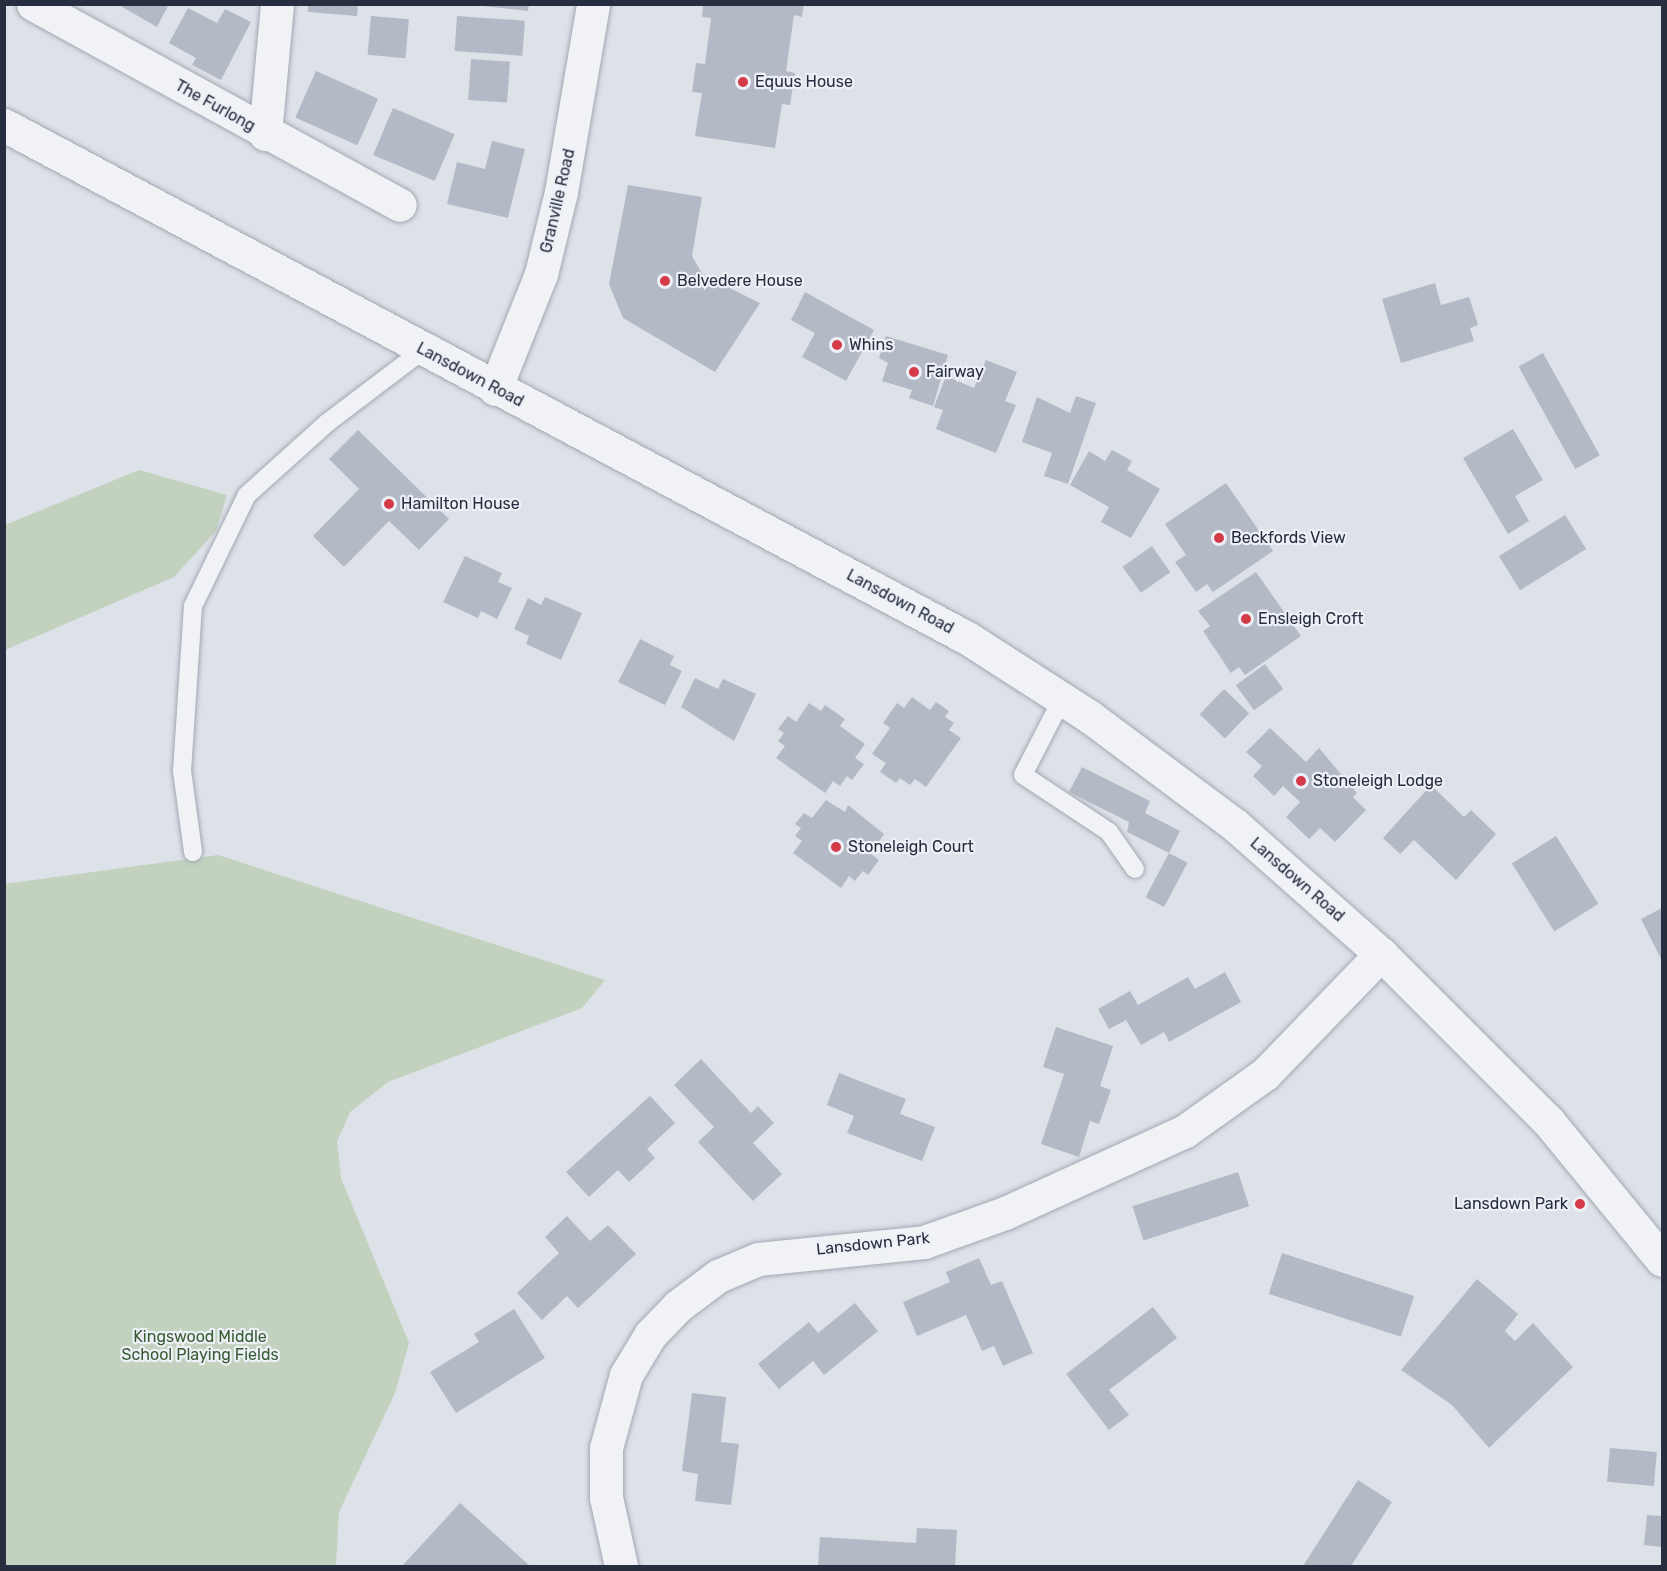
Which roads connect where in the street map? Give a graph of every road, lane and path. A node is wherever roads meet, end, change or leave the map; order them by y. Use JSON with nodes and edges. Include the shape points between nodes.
{"nodes":[{"id":1,"x":33,"y":4,"type":"edge"},
{"id":2,"x":277,"y":4,"type":"edge"},
{"id":3,"x":593,"y":4,"type":"edge"},
{"id":4,"x":4,"y":125,"type":"edge"},
{"id":5,"x":265,"y":134,"type":"junction"},
{"id":6,"x":399,"y":205,"type":"dead end"},
{"id":7,"x":423,"y":350,"type":"junction"},
{"id":8,"x":495,"y":389,"type":"junction"},
{"id":9,"x":1062,"y":699,"type":"junction"},
{"id":10,"x":193,"y":852,"type":"dead end"},
{"id":11,"x":1135,"y":869,"type":"dead end"},
{"id":12,"x":1381,"y":954,"type":"junction"},
{"id":13,"x":1662,"y":1260,"type":"edge"},
{"id":14,"x":621,"y":1566,"type":"edge"}],
"edges":[{"from":1,"to":5,"type":"street","name":"The Furlong"},
{"from":2,"to":5,"type":"street"},
{"from":3,"to":8,"type":"street","name":"Granville Road","via":[[551,233],[523,322]]},
{"from":4,"to":7,"type":"street","name":"Lansdown Road"},
{"from":5,"to":6,"type":"street","name":"The Furlong"},
{"from":7,"to":8,"type":"street","name":"Lansdown Road"},
{"from":7,"to":10,"type":"lane","via":[[327,423],[248,495],[193,606],[182,771]]},
{"from":8,"to":9,"type":"street","name":"Lansdown Road","via":[[969,639]]},
{"from":9,"to":11,"type":"lane","via":[[1023,776],[1109,832]]},
{"from":9,"to":12,"type":"street","name":"Lansdown Road","via":[[1234,825]]},
{"from":12,"to":13,"type":"street","name":"Lansdown Road","via":[[1549,1122]]},
{"from":12,"to":14,"type":"street","name":"Lansdown Park","via":[[1265,1074],[1185,1131],[1005,1213],[924,1242],[758,1259],[718,1276],[678,1306],[650,1335],[626,1375],[606,1448],[606,1497]]}]}
